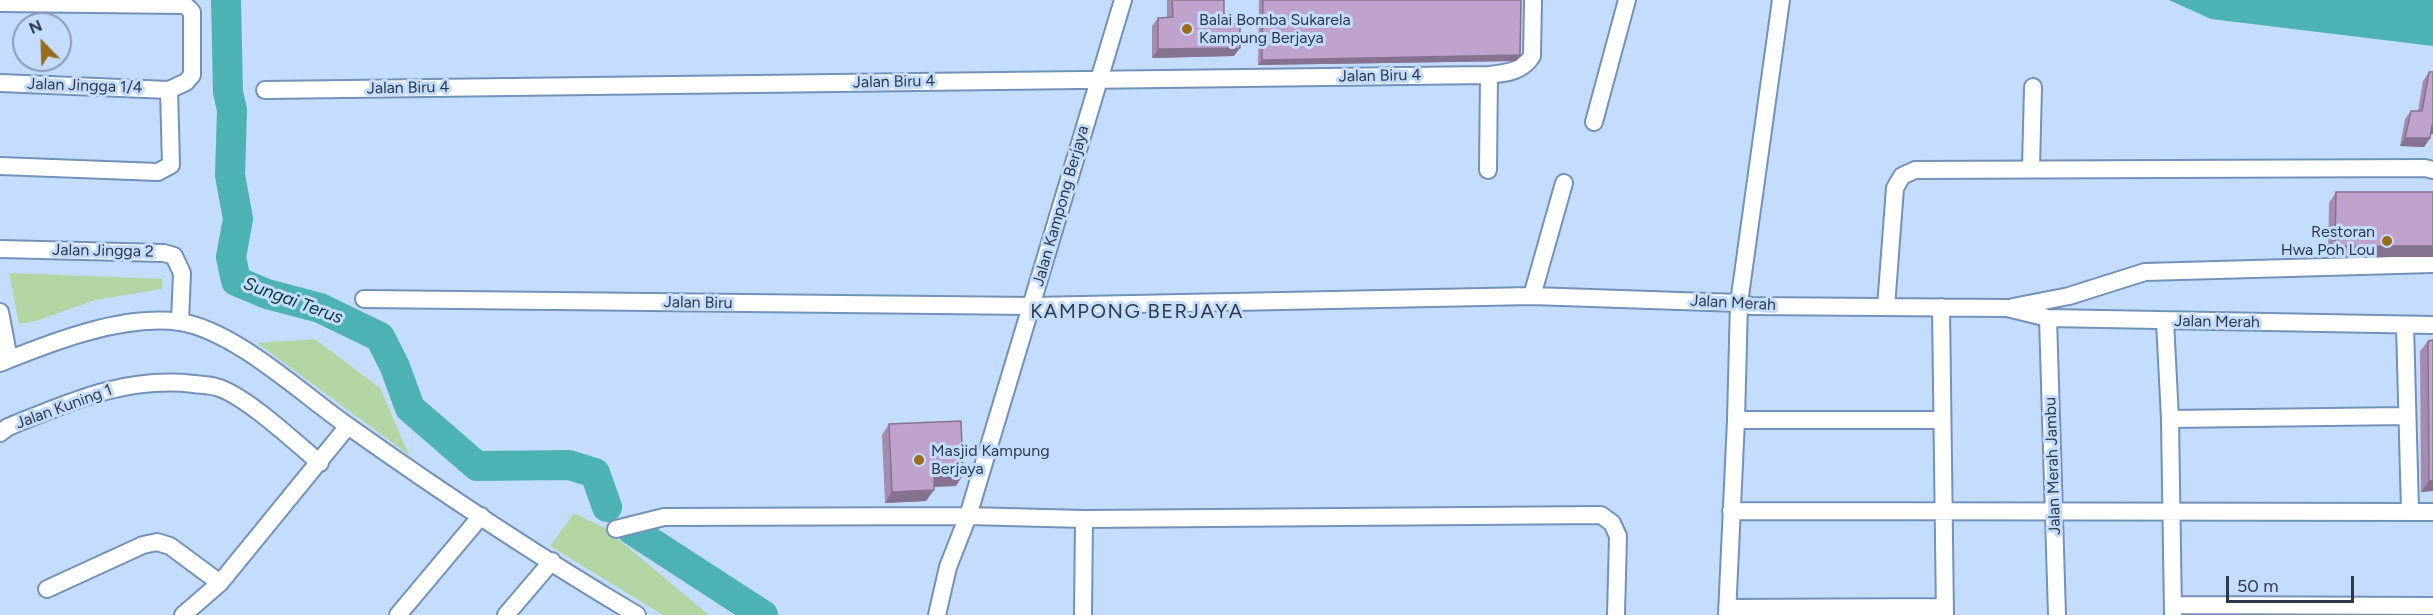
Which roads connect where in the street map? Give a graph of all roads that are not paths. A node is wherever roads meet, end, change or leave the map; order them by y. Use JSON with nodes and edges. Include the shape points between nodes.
{"nodes":[{"id":1,"x":1124,"y":0,"type":"edge"},
{"id":2,"x":1533,"y":0,"type":"edge"},
{"id":3,"x":1627,"y":0,"type":"edge"},
{"id":4,"x":1781,"y":0,"type":"edge"},
{"id":5,"x":0,"y":3,"type":"edge"},
{"id":6,"x":1489,"y":75,"type":"junction"},
{"id":7,"x":1098,"y":79,"type":"junction"},
{"id":8,"x":0,"y":83,"type":"edge"},
{"id":9,"x":2033,"y":87,"type":"dead end"},
{"id":10,"x":170,"y":90,"type":"junction"},
{"id":11,"x":265,"y":90,"type":"dead end"},
{"id":12,"x":1594,"y":122,"type":"dead end"},
{"id":13,"x":0,"y":166,"type":"edge"},
{"id":14,"x":2031,"y":168,"type":"junction"},
{"id":15,"x":1488,"y":170,"type":"dead end"},
{"id":16,"x":2433,"y":170,"type":"edge"},
{"id":17,"x":1564,"y":183,"type":"dead end"},
{"id":18,"x":0,"y":249,"type":"edge"},
{"id":19,"x":2433,"y":264,"type":"edge"},
{"id":20,"x":1532,"y":296,"type":"junction"},
{"id":21,"x":364,"y":300,"type":"dead end"},
{"id":22,"x":1739,"y":303,"type":"junction"},
{"id":23,"x":1032,"y":306,"type":"junction"},
{"id":24,"x":1886,"y":307,"type":"junction"},
{"id":25,"x":1941,"y":307,"type":"junction"},
{"id":26,"x":2007,"y":308,"type":"junction"},
{"id":27,"x":0,"y":312,"type":"edge"},
{"id":28,"x":2048,"y":318,"type":"junction"},
{"id":29,"x":2165,"y":321,"type":"junction"},
{"id":30,"x":180,"y":322,"type":"junction"},
{"id":31,"x":2405,"y":325,"type":"junction"},
{"id":32,"x":2433,"y":326,"type":"edge"},
{"id":33,"x":5,"y":361,"type":"edge"},
{"id":34,"x":2406,"y":416,"type":"junction"},
{"id":35,"x":2170,"y":419,"type":"junction"},
{"id":36,"x":1736,"y":420,"type":"junction"},
{"id":37,"x":1942,"y":420,"type":"junction"},
{"id":38,"x":348,"y":426,"type":"junction"},
{"id":39,"x":0,"y":433,"type":"edge"},
{"id":40,"x":320,"y":462,"type":"junction"},
{"id":41,"x":1731,"y":511,"type":"junction"},
{"id":42,"x":2172,"y":511,"type":"junction"},
{"id":43,"x":2410,"y":511,"type":"junction"},
{"id":44,"x":1942,"y":512,"type":"junction"},
{"id":45,"x":2055,"y":512,"type":"junction"},
{"id":46,"x":2433,"y":512,"type":"edge"},
{"id":47,"x":481,"y":516,"type":"junction"},
{"id":48,"x":968,"y":516,"type":"junction"},
{"id":49,"x":1084,"y":519,"type":"junction"},
{"id":50,"x":616,"y":529,"type":"dead end"},
{"id":51,"x":552,"y":561,"type":"junction"},
{"id":52,"x":220,"y":583,"type":"junction"},
{"id":53,"x":47,"y":589,"type":"dead end"},
{"id":54,"x":2433,"y":606,"type":"edge"},
{"id":55,"x":610,"y":608,"type":"edge"},
{"id":56,"x":2173,"y":610,"type":"edge"},
{"id":57,"x":1727,"y":611,"type":"edge"},
{"id":58,"x":1945,"y":611,"type":"edge"},
{"id":59,"x":183,"y":615,"type":"edge"},
{"id":60,"x":398,"y":615,"type":"edge"},
{"id":61,"x":506,"y":615,"type":"edge"},
{"id":62,"x":637,"y":615,"type":"edge"},
{"id":63,"x":938,"y":615,"type":"edge"},
{"id":64,"x":1083,"y":615,"type":"edge"},
{"id":65,"x":1616,"y":615,"type":"edge"},
{"id":66,"x":2058,"y":615,"type":"edge"}],
"edges":[{"from":1,"to":7,"type":"street","name":"Jalan Kampong Berjaya"},
{"from":2,"to":6,"type":"street","name":"Jalan Biru 4","via":[[1532,56],[1522,67]]},
{"from":3,"to":12,"type":"street"},
{"from":4,"to":22,"type":"street"},
{"from":5,"to":10,"type":"street","via":[[185,5],[192,12],[192,75]]},
{"from":6,"to":7,"type":"street","name":"Jalan Biru 4"},
{"from":6,"to":15,"type":"street"},
{"from":7,"to":11,"type":"street","name":"Jalan Biru 4"},
{"from":7,"to":23,"type":"street","name":"Jalan Kampong Berjaya"},
{"from":8,"to":10,"type":"street","name":"Jalan Jingga 1/4"},
{"from":9,"to":14,"type":"street"},
{"from":10,"to":13,"type":"street","via":[[171,165],[166,170]]},
{"from":14,"to":16,"type":"street"},
{"from":14,"to":24,"type":"street","via":[[1915,170],[1902,176],[1895,188]]},
{"from":17,"to":20,"type":"street"},
{"from":18,"to":30,"type":"street","name":"Jalan Jingga 2","via":[[174,256],[182,273]]},
{"from":19,"to":26,"type":"street","via":[[2145,272],[2069,296]]},
{"from":20,"to":22,"type":"street","name":"Jalan Merah"},
{"from":20,"to":23,"type":"street","name":"Jalan Merah"},
{"from":21,"to":23,"type":"street","name":"Jalan Biru"},
{"from":22,"to":24,"type":"street","name":"Jalan Merah"},
{"from":22,"to":36,"type":"street"},
{"from":23,"to":48,"type":"street","name":"Jalan Kampong Berjaya"},
{"from":24,"to":25,"type":"street","name":"Jalan Merah"},
{"from":25,"to":26,"type":"street","name":"Jalan Merah"},
{"from":25,"to":37,"type":"street"},
{"from":26,"to":28,"type":"street","name":"Jalan Merah"},
{"from":27,"to":33,"type":"street"},
{"from":28,"to":29,"type":"street","name":"Jalan Merah"},
{"from":28,"to":45,"type":"street","name":"Jalan Merah Jambu"},
{"from":29,"to":31,"type":"street","name":"Jalan Merah"},
{"from":29,"to":35,"type":"street"},
{"from":30,"to":33,"type":"street","via":[[146,320],[99,329]]},
{"from":30,"to":38,"type":"street","via":[[214,331]]},
{"from":31,"to":32,"type":"street","name":"Jalan Merah"},
{"from":31,"to":34,"type":"street"},
{"from":34,"to":35,"type":"street"},
{"from":34,"to":43,"type":"street"},
{"from":35,"to":42,"type":"street"},
{"from":36,"to":37,"type":"street"},
{"from":36,"to":41,"type":"street"},
{"from":37,"to":44,"type":"street"},
{"from":38,"to":40,"type":"street"},
{"from":38,"to":47,"type":"street"},
{"from":39,"to":40,"type":"street","name":"Jalan Kuning 1","via":[[70,402],[127,385],[176,382],[218,387],[251,406]]},
{"from":40,"to":52,"type":"street"},
{"from":41,"to":44,"type":"street"},
{"from":41,"to":57,"type":"street"},
{"from":42,"to":43,"type":"street"},
{"from":42,"to":45,"type":"street"},
{"from":42,"to":56,"type":"street"},
{"from":43,"to":46,"type":"street"},
{"from":44,"to":45,"type":"street"},
{"from":44,"to":58,"type":"street"},
{"from":45,"to":66,"type":"street","name":"Jalan Merah Jambu"},
{"from":47,"to":51,"type":"street"},
{"from":47,"to":60,"type":"street"},
{"from":48,"to":49,"type":"street"},
{"from":48,"to":50,"type":"street","via":[[664,517]]},
{"from":48,"to":63,"type":"street","name":"Jalan Kampong Berjaya","via":[[948,567]]},
{"from":49,"to":64,"type":"street"},
{"from":49,"to":65,"type":"street","via":[[1601,515],[1612,523],[1618,536]]},
{"from":51,"to":55,"type":"street"},
{"from":51,"to":61,"type":"street"},
{"from":52,"to":53,"type":"street","via":[[171,546],[157,542]]},
{"from":52,"to":59,"type":"street"},
{"from":54,"to":56,"type":"street"},
{"from":55,"to":62,"type":"street"},
{"from":57,"to":58,"type":"street"}]}
